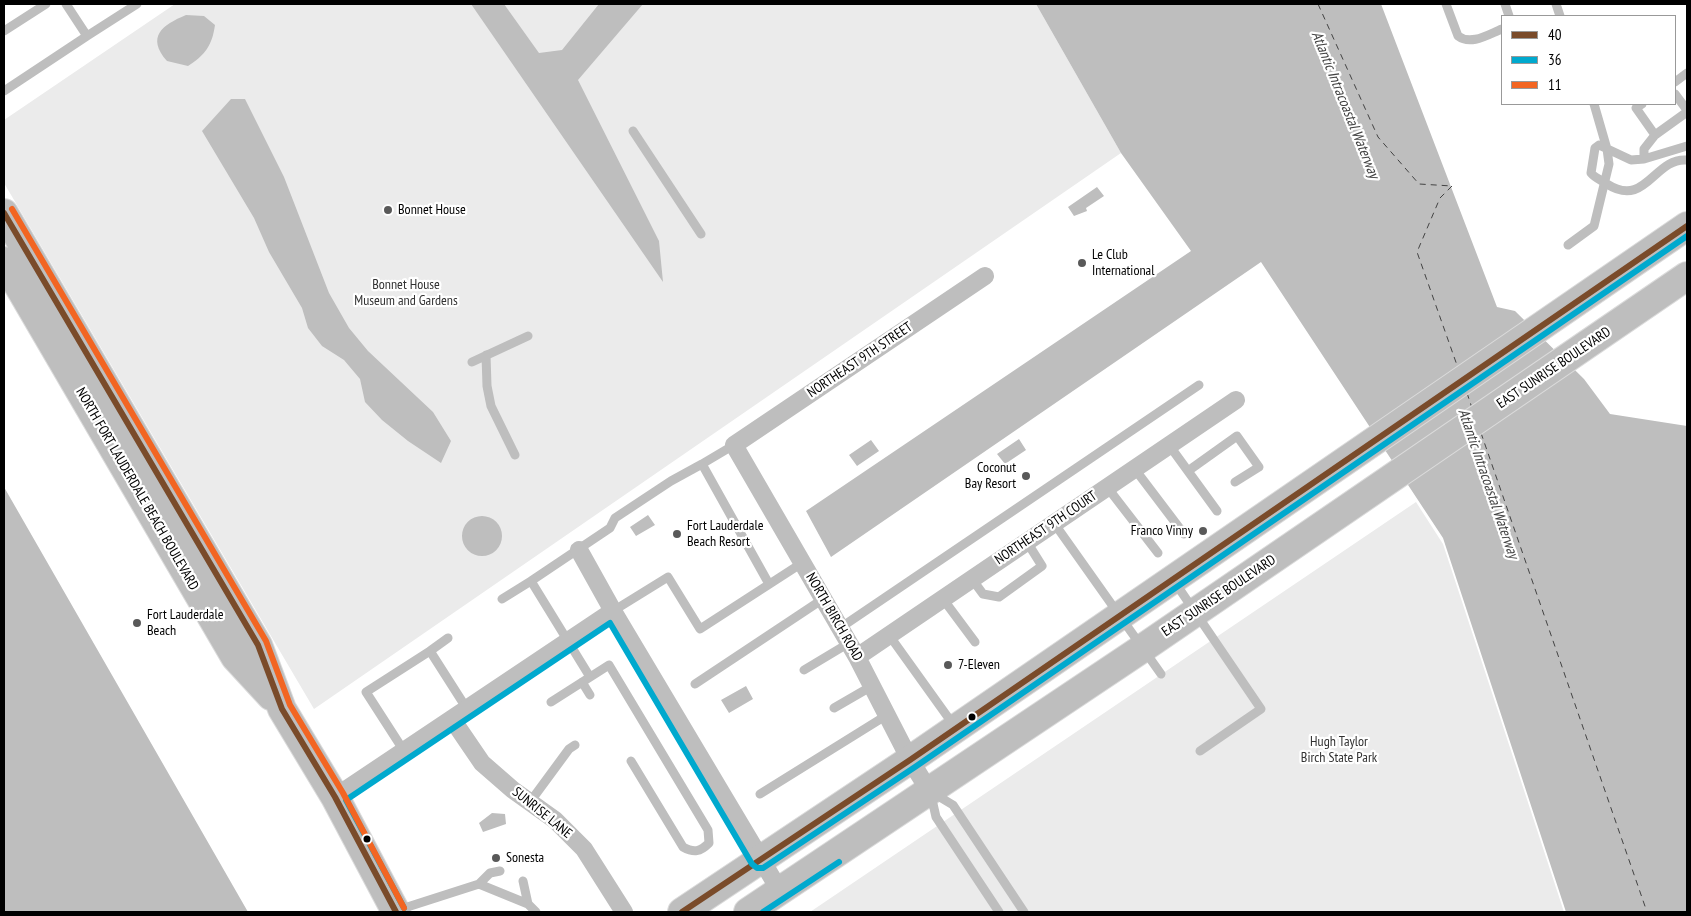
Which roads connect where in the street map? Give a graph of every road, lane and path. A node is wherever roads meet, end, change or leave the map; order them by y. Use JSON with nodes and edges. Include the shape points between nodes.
{"nodes":[{"id":1,"x":46,"y":4,"type":"edge"},
{"id":2,"x":66,"y":4,"type":"edge"},
{"id":3,"x":137,"y":4,"type":"edge"},
{"id":4,"x":1446,"y":4,"type":"edge"},
{"id":5,"x":1501,"y":29,"type":"edge"},
{"id":6,"x":4,"y":31,"type":"edge"},
{"id":7,"x":87,"y":36,"type":"junction"},
{"id":8,"x":1687,"y":73,"type":"edge"},
{"id":9,"x":1676,"y":81,"type":"edge"},
{"id":10,"x":4,"y":91,"type":"edge"},
{"id":11,"x":1676,"y":95,"type":"edge"},
{"id":12,"x":1594,"y":105,"type":"edge"},
{"id":13,"x":1637,"y":105,"type":"edge"},
{"id":14,"x":1687,"y":111,"type":"edge"},
{"id":15,"x":633,"y":131,"type":"dead end"},
{"id":16,"x":1655,"y":135,"type":"junction"},
{"id":17,"x":1687,"y":146,"type":"edge"},
{"id":18,"x":1607,"y":149,"type":"junction"},
{"id":19,"x":1644,"y":159,"type":"junction"},
{"id":20,"x":1687,"y":160,"type":"edge"},
{"id":21,"x":1605,"y":183,"type":"junction"},
{"id":22,"x":4,"y":212,"type":"edge"},
{"id":23,"x":1687,"y":226,"type":"edge"},
{"id":24,"x":701,"y":234,"type":"dead end"},
{"id":25,"x":1568,"y":245,"type":"dead end"},
{"id":26,"x":4,"y":261,"type":"edge"},
{"id":27,"x":985,"y":276,"type":"dead end"},
{"id":28,"x":1687,"y":276,"type":"edge"},
{"id":29,"x":528,"y":336,"type":"dead end"},
{"id":30,"x":486,"y":356,"type":"junction"},
{"id":31,"x":472,"y":362,"type":"dead end"},
{"id":32,"x":1199,"y":385,"type":"dead end"},
{"id":33,"x":1236,"y":400,"type":"dead end"},
{"id":34,"x":734,"y":445,"type":"junction"},
{"id":35,"x":1169,"y":445,"type":"junction"},
{"id":36,"x":515,"y":455,"type":"dead end"},
{"id":37,"x":702,"y":464,"type":"junction"},
{"id":38,"x":1134,"y":468,"type":"junction"},
{"id":39,"x":1188,"y":472,"type":"junction"},
{"id":40,"x":1235,"y":482,"type":"dead end"},
{"id":41,"x":1107,"y":487,"type":"junction"},
{"id":42,"x":1217,"y":511,"type":"dead end"},
{"id":43,"x":1054,"y":523,"type":"junction"},
{"id":44,"x":1184,"y":534,"type":"dead end"},
{"id":45,"x":1027,"y":542,"type":"junction"},
{"id":46,"x":579,"y":550,"type":"junction"},
{"id":47,"x":1158,"y":553,"type":"dead end"},
{"id":48,"x":802,"y":563,"type":"junction"},
{"id":49,"x":1172,"y":578,"type":"junction"},
{"id":50,"x":972,"y":579,"type":"junction"},
{"id":51,"x":530,"y":581,"type":"junction"},
{"id":52,"x":770,"y":584,"type":"junction"},
{"id":53,"x":502,"y":599,"type":"dead end"},
{"id":54,"x":823,"y":599,"type":"junction"},
{"id":55,"x":943,"y":599,"type":"junction"},
{"id":56,"x":613,"y":611,"type":"junction"},
{"id":57,"x":1196,"y":612,"type":"junction"},
{"id":58,"x":1120,"y":614,"type":"junction"},
{"id":59,"x":889,"y":635,"type":"junction"},
{"id":60,"x":448,"y":638,"type":"dead end"},
{"id":61,"x":567,"y":642,"type":"junction"},
{"id":62,"x":975,"y":642,"type":"dead end"},
{"id":63,"x":849,"y":643,"type":"junction"},
{"id":64,"x":1143,"y":648,"type":"junction"},
{"id":65,"x":430,"y":651,"type":"junction"},
{"id":66,"x":804,"y":670,"type":"dead end"},
{"id":67,"x":1161,"y":674,"type":"dead end"},
{"id":68,"x":586,"y":680,"type":"junction"},
{"id":69,"x":695,"y":684,"type":"dead end"},
{"id":70,"x":872,"y":686,"type":"junction"},
{"id":71,"x":590,"y":695,"type":"dead end"},
{"id":72,"x":551,"y":702,"type":"dead end"},
{"id":73,"x":282,"y":708,"type":"junction"},
{"id":74,"x":834,"y":708,"type":"dead end"},
{"id":75,"x":467,"y":709,"type":"junction"},
{"id":76,"x":887,"y":715,"type":"junction"},
{"id":77,"x":452,"y":720,"type":"junction"},
{"id":78,"x":956,"y":728,"type":"junction"},
{"id":79,"x":575,"y":745,"type":"dead end"},
{"id":80,"x":404,"y":751,"type":"junction"},
{"id":81,"x":1200,"y":752,"type":"dead end"},
{"id":82,"x":910,"y":760,"type":"junction"},
{"id":83,"x":631,"y":761,"type":"dead end"},
{"id":84,"x":930,"y":792,"type":"junction"},
{"id":85,"x":760,"y":794,"type":"dead end"},
{"id":86,"x":334,"y":798,"type":"junction"},
{"id":87,"x":530,"y":802,"type":"junction"},
{"id":88,"x":760,"y":860,"type":"junction"},
{"id":89,"x":500,"y":871,"type":"dead end"},
{"id":90,"x":523,"y":882,"type":"dead end"},
{"id":91,"x":479,"y":884,"type":"junction"},
{"id":92,"x":780,"y":891,"type":"junction"},
{"id":93,"x":528,"y":904,"type":"junction"},
{"id":94,"x":396,"y":912,"type":"edge"},
{"id":95,"x":536,"y":912,"type":"edge"},
{"id":96,"x":624,"y":912,"type":"edge"},
{"id":97,"x":682,"y":912,"type":"edge"},
{"id":98,"x":748,"y":912,"type":"edge"},
{"id":99,"x":999,"y":912,"type":"edge"},
{"id":100,"x":1024,"y":912,"type":"edge"}],
"edges":[{"from":1,"to":6,"type":"lane"},
{"from":2,"to":7,"type":"lane"},
{"from":3,"to":7,"type":"lane"},
{"from":4,"to":5,"type":"lane","via":[[1458,36],[1463,40],[1469,41]]},
{"from":7,"to":10,"type":"lane"},
{"from":8,"to":9,"type":"lane"},
{"from":11,"to":14,"type":"lane"},
{"from":12,"to":18,"type":"lane"},
{"from":13,"to":16,"type":"lane"},
{"from":14,"to":16,"type":"lane"},
{"from":15,"to":24,"type":"lane"},
{"from":16,"to":19,"type":"lane","via":[[1644,149]]},
{"from":17,"to":19,"type":"lane"},
{"from":18,"to":19,"type":"lane","via":[[1631,160]]},
{"from":18,"to":21,"type":"lane","via":[[1609,164]]},
{"from":18,"to":21,"type":"lane","via":[[1599,145],[1596,148],[1591,173]]},
{"from":20,"to":21,"type":"lane","via":[[1681,159],[1667,166],[1630,192]]},
{"from":21,"to":25,"type":"lane","via":[[1594,226]]},
{"from":22,"to":73,"type":"main road","name":"NORTH FORT LAUDERDALE BEACH BOULEVARD","via":[[258,645]]},
{"from":23,"to":49,"type":"main road"},
{"from":26,"to":73,"type":"main road","name":"NORTH FORT LAUDERDALE BEACH BOULEVARD","via":[[235,657]]},
{"from":27,"to":34,"type":"street","name":"NORTHEAST 9TH STREET"},
{"from":28,"to":57,"type":"main road","name":"EAST SUNRISE BOULEVARD"},
{"from":29,"to":30,"type":"lane"},
{"from":30,"to":31,"type":"lane"},
{"from":30,"to":36,"type":"lane","via":[[491,406]]},
{"from":32,"to":63,"type":"lane"},
{"from":33,"to":35,"type":"street","name":"NORTHEAST 9TH COURT"},
{"from":34,"to":37,"type":"lane"},
{"from":34,"to":48,"type":"street","name":"NORTH BIRCH ROAD"},
{"from":35,"to":38,"type":"street","name":"NORTHEAST 9TH COURT"},
{"from":35,"to":39,"type":"lane"},
{"from":37,"to":46,"type":"lane","via":[[616,518],[610,528]]},
{"from":37,"to":52,"type":"lane"},
{"from":38,"to":41,"type":"street","name":"NORTHEAST 9TH COURT"},
{"from":38,"to":44,"type":"lane"},
{"from":39,"to":40,"type":"lane","via":[[1237,436],[1259,467]]},
{"from":39,"to":42,"type":"lane"},
{"from":41,"to":43,"type":"street","name":"NORTHEAST 9TH COURT"},
{"from":41,"to":47,"type":"lane"},
{"from":43,"to":45,"type":"street","name":"NORTHEAST 9TH COURT"},
{"from":43,"to":58,"type":"lane"},
{"from":45,"to":50,"type":"street","name":"NORTHEAST 9TH COURT"},
{"from":45,"to":50,"type":"lane","via":[[1042,566],[1000,597],[983,594]]},
{"from":46,"to":51,"type":"lane"},
{"from":46,"to":56,"type":"street"},
{"from":48,"to":52,"type":"lane"},
{"from":48,"to":54,"type":"street","name":"NORTH BIRCH ROAD"},
{"from":49,"to":57,"type":"lane"},
{"from":49,"to":58,"type":"main road"},
{"from":50,"to":55,"type":"street","name":"NORTHEAST 9TH COURT"},
{"from":51,"to":53,"type":"lane"},
{"from":51,"to":61,"type":"lane"},
{"from":52,"to":56,"type":"lane","via":[[700,629],[668,577]]},
{"from":54,"to":63,"type":"street","name":"NORTH BIRCH ROAD"},
{"from":54,"to":69,"type":"lane"},
{"from":55,"to":59,"type":"street","name":"NORTHEAST 9TH COURT"},
{"from":55,"to":62,"type":"lane"},
{"from":56,"to":61,"type":"street"},
{"from":56,"to":88,"type":"street"},
{"from":57,"to":64,"type":"main road","name":"EAST SUNRISE BOULEVARD"},
{"from":57,"to":81,"type":"lane","via":[[1262,709]]},
{"from":58,"to":64,"type":"lane"},
{"from":58,"to":78,"type":"main road"},
{"from":59,"to":63,"type":"street","name":"NORTHEAST 9TH COURT"},
{"from":59,"to":78,"type":"lane"},
{"from":60,"to":65,"type":"lane"},
{"from":61,"to":68,"type":"lane"},
{"from":61,"to":75,"type":"street"},
{"from":63,"to":66,"type":"lane"},
{"from":63,"to":70,"type":"street","name":"NORTH BIRCH ROAD"},
{"from":64,"to":67,"type":"lane"},
{"from":64,"to":84,"type":"main road","name":"EAST SUNRISE BOULEVARD"},
{"from":65,"to":75,"type":"lane"},
{"from":65,"to":80,"type":"lane","via":[[366,692]]},
{"from":68,"to":71,"type":"lane"},
{"from":68,"to":72,"type":"lane"},
{"from":68,"to":83,"type":"lane","via":[[609,665],[708,830],[709,842],[702,850],[692,852],[683,847]]},
{"from":70,"to":74,"type":"lane"},
{"from":70,"to":76,"type":"street","name":"NORTH BIRCH ROAD"},
{"from":73,"to":86,"type":"main road","name":"NORTH FORT LAUDERDALE BEACH BOULEVARD"},
{"from":75,"to":77,"type":"street"},
{"from":76,"to":82,"type":"street","name":"NORTH BIRCH ROAD"},
{"from":76,"to":85,"type":"lane"},
{"from":77,"to":80,"type":"street"},
{"from":77,"to":87,"type":"street","name":"SUNRISE LANE","via":[[482,763]]},
{"from":78,"to":82,"type":"main road"},
{"from":79,"to":87,"type":"lane"},
{"from":80,"to":86,"type":"street"},
{"from":82,"to":84,"type":"street","name":"NORTH BIRCH ROAD"},
{"from":82,"to":88,"type":"main road"},
{"from":84,"to":92,"type":"main road","name":"EAST SUNRISE BOULEVARD"},
{"from":84,"to":99,"type":"lane","via":[[936,817]]},
{"from":84,"to":100,"type":"lane","via":[[952,805]]},
{"from":86,"to":94,"type":"main road","name":"NORTH FORT LAUDERDALE BEACH BOULEVARD"},
{"from":87,"to":96,"type":"street","name":"SUNRISE LANE","via":[[555,820],[584,848]]},
{"from":88,"to":92,"type":"street"},
{"from":88,"to":97,"type":"main road"},
{"from":89,"to":91,"type":"lane","via":[[490,873]]},
{"from":90,"to":93,"type":"lane"},
{"from":91,"to":93,"type":"lane"},
{"from":91,"to":94,"type":"lane"},
{"from":92,"to":98,"type":"main road","name":"EAST SUNRISE BOULEVARD"},
{"from":93,"to":95,"type":"lane"}]}
